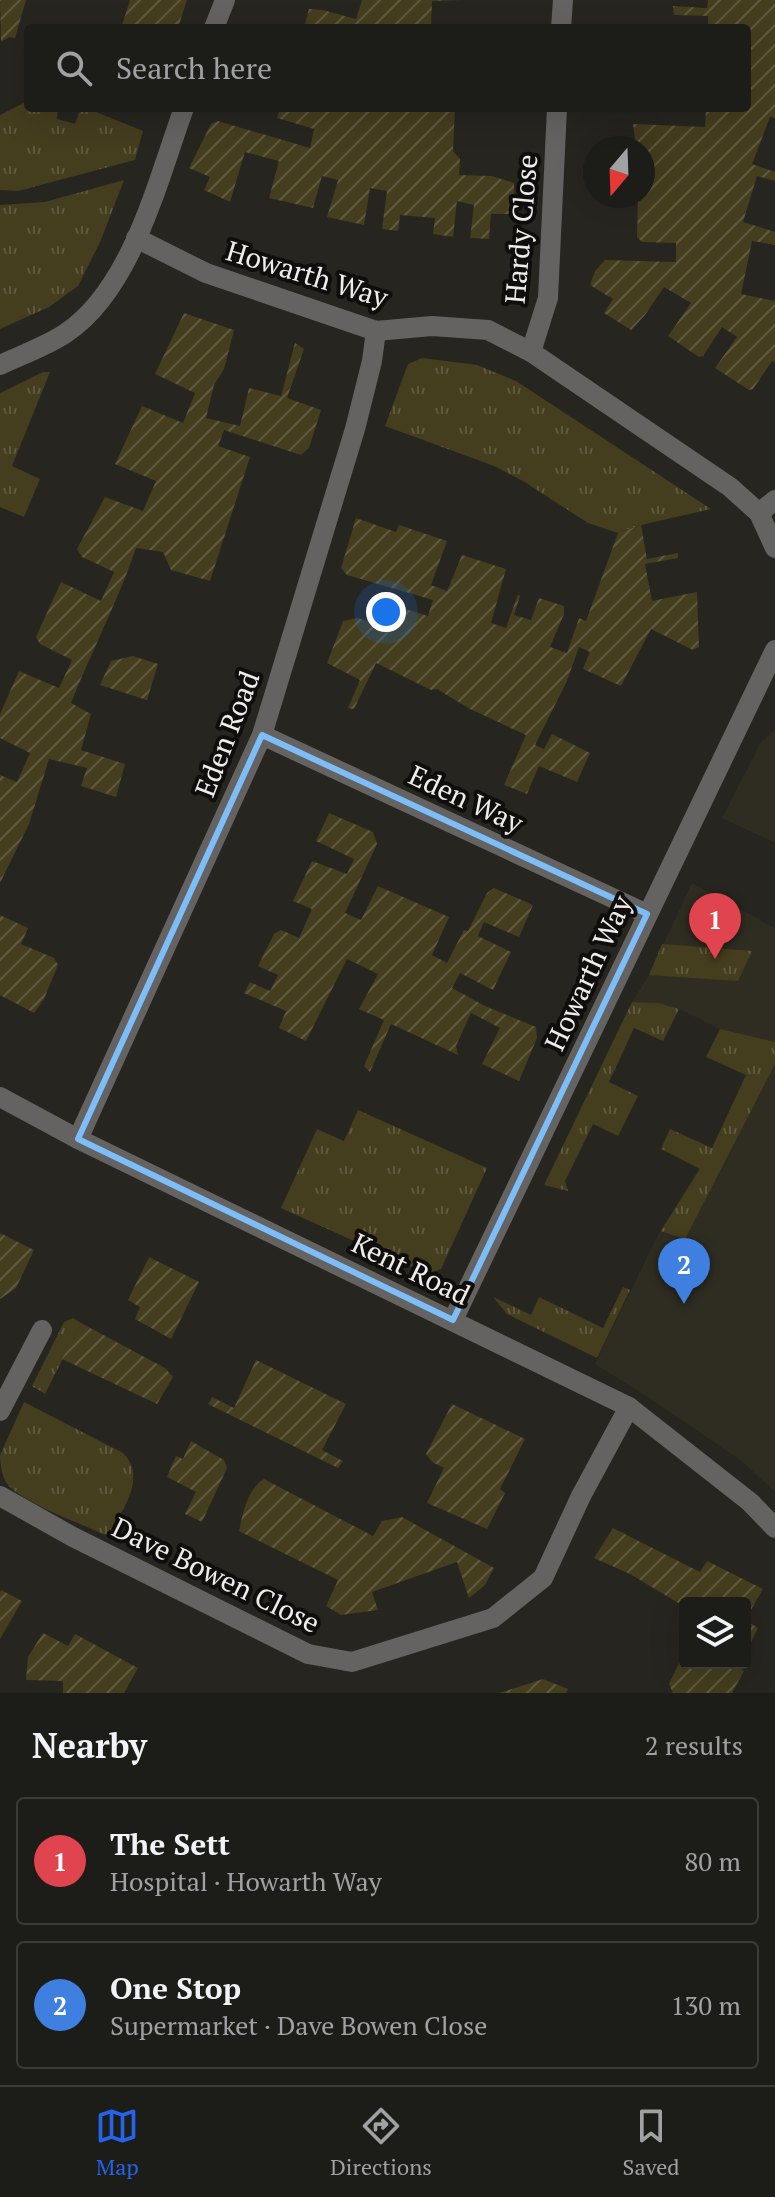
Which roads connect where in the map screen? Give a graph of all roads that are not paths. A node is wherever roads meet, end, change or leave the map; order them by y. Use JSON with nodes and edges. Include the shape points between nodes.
{"nodes":[{"id":1,"x":225,"y":0,"type":"edge"},
{"id":2,"x":563,"y":0,"type":"edge"},
{"id":3,"x":216,"y":24,"type":"edge"},
{"id":4,"x":561,"y":24,"type":"edge"},
{"id":5,"x":183,"y":112,"type":"edge"},
{"id":6,"x":557,"y":112,"type":"edge"},
{"id":7,"x":136,"y":238,"type":"junction"},
{"id":8,"x":376,"y":331,"type":"junction"},
{"id":9,"x":531,"y":352,"type":"junction"},
{"id":10,"x":0,"y":365,"type":"edge"},
{"id":11,"x":767,"y":507,"type":"edge"},
{"id":12,"x":775,"y":548,"type":"edge"},
{"id":13,"x":775,"y":650,"type":"edge"},
{"id":14,"x":262,"y":735,"type":"junction"},
{"id":15,"x":647,"y":914,"type":"junction"},
{"id":16,"x":0,"y":1097,"type":"edge"},
{"id":17,"x":78,"y":1139,"type":"junction"},
{"id":18,"x":453,"y":1320,"type":"junction"},
{"id":19,"x":42,"y":1330,"type":"dead end"},
{"id":20,"x":629,"y":1407,"type":"junction"},
{"id":21,"x":0,"y":1411,"type":"edge"},
{"id":22,"x":0,"y":1496,"type":"edge"},
{"id":23,"x":775,"y":1528,"type":"edge"}],
"edges":[{"from":1,"to":3,"type":"street"},
{"from":2,"to":4,"type":"street"},
{"from":5,"to":7,"type":"street"},
{"from":6,"to":9,"type":"street","name":"Hardy Close","via":[[548,298]]},
{"from":7,"to":8,"type":"street","name":"Howarth Way","via":[[206,273]]},
{"from":7,"to":10,"type":"street","via":[[97,307],[66,333]]},
{"from":8,"to":9,"type":"street","name":"Howarth Way","via":[[432,326],[488,330]]},
{"from":8,"to":14,"type":"street","name":"Eden Road","via":[[355,429]]},
{"from":9,"to":11,"type":"street","name":"Howarth Way"},
{"from":11,"to":12,"type":"street","name":"Howarth Way"},
{"from":13,"to":15,"type":"street","name":"Howarth Way"},
{"from":14,"to":15,"type":"street","name":"Eden Way"},
{"from":14,"to":17,"type":"street","name":"Eden Road"},
{"from":15,"to":18,"type":"street","name":"Howarth Way"},
{"from":16,"to":17,"type":"street","name":"Kent Road"},
{"from":17,"to":18,"type":"street","name":"Kent Road"},
{"from":18,"to":20,"type":"street","name":"Kent Road"},
{"from":19,"to":21,"type":"street"},
{"from":20,"to":22,"type":"street","name":"Dave Bowen Close","via":[[543,1578],[493,1618],[352,1662],[308,1654]]},
{"from":20,"to":23,"type":"street","name":"Kent Road","via":[[728,1483]]}]}
